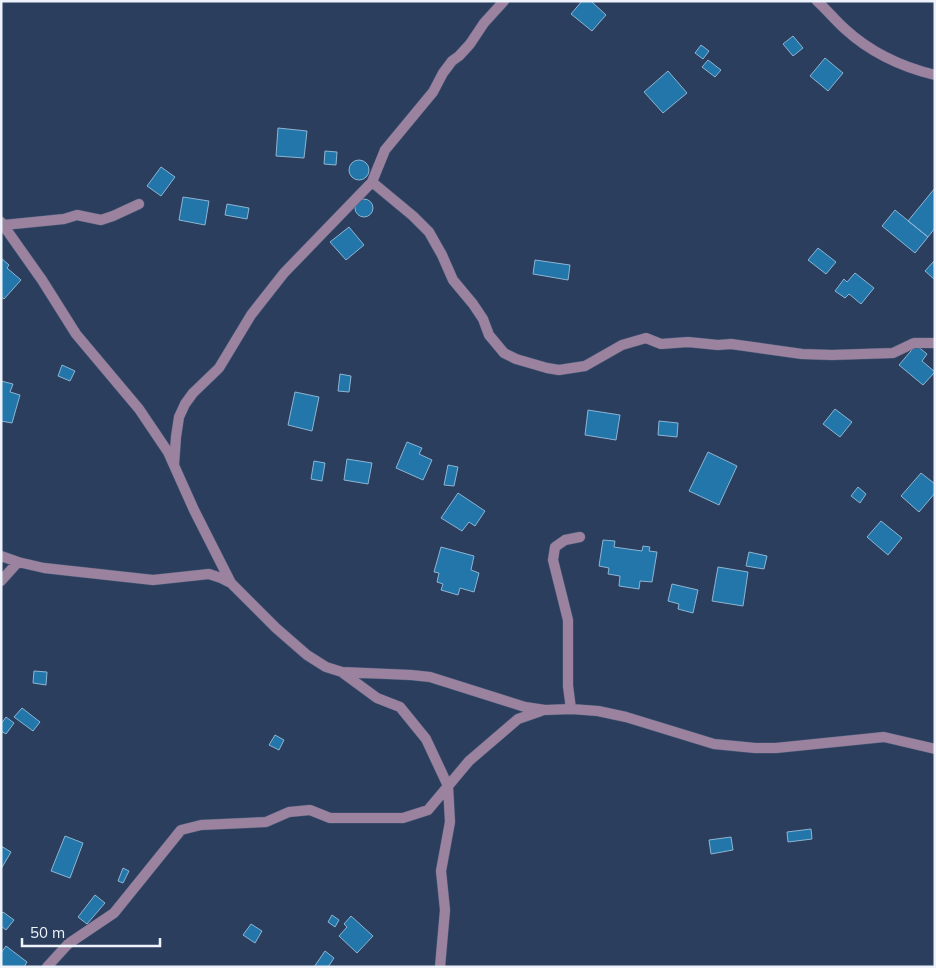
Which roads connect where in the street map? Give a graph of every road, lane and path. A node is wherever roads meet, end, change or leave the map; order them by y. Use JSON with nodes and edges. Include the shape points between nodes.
{"nodes":[{"id":1,"x":504,"y":1,"type":"edge"},
{"id":2,"x":817,"y":1,"type":"edge"},
{"id":3,"x":935,"y":75,"type":"edge"},
{"id":4,"x":372,"y":182,"type":"junction"},
{"id":5,"x":139,"y":204,"type":"dead end"},
{"id":6,"x":2,"y":223,"type":"edge"},
{"id":7,"x":935,"y":343,"type":"edge"},
{"id":8,"x":174,"y":465,"type":"junction"},
{"id":9,"x":580,"y":537,"type":"dead end"},
{"id":10,"x":1,"y":556,"type":"edge"},
{"id":11,"x":18,"y":562,"type":"junction"},
{"id":12,"x":1,"y":581,"type":"edge"},
{"id":13,"x":231,"y":583,"type":"junction"},
{"id":14,"x":342,"y":672,"type":"junction"},
{"id":15,"x":571,"y":709,"type":"junction"},
{"id":16,"x":545,"y":710,"type":"junction"},
{"id":17,"x":935,"y":749,"type":"edge"},
{"id":18,"x":448,"y":786,"type":"junction"},
{"id":19,"x":47,"y":967,"type":"edge"},
{"id":20,"x":440,"y":967,"type":"edge"}],
"edges":[{"from":1,"to":4,"type":"street","via":[[452,61],[433,92],[385,150]]},
{"from":2,"to":3,"type":"street","via":[[846,30],[876,51],[910,69]]},
{"from":4,"to":7,"type":"street","via":[[429,232],[453,280],[473,304],[504,353],[547,368],[559,370],[585,366],[640,338],[661,344],[731,344],[832,355],[893,353],[914,343]]},
{"from":4,"to":8,"type":"street","via":[[284,273],[251,315],[219,368],[185,404],[179,417]]},
{"from":5,"to":6,"type":"street","via":[[101,220],[78,215]]},
{"from":6,"to":8,"type":"street","via":[[76,334],[139,409]]},
{"from":8,"to":13,"type":"street"},
{"from":9,"to":15,"type":"street","via":[[565,540],[555,547],[553,560],[568,620]]},
{"from":10,"to":11,"type":"street"},
{"from":11,"to":12,"type":"street"},
{"from":11,"to":13,"type":"street","via":[[44,568],[153,580],[209,574]]},
{"from":13,"to":14,"type":"street","via":[[307,655]]},
{"from":14,"to":16,"type":"street","via":[[430,678]]},
{"from":14,"to":18,"type":"street","via":[[377,698],[400,707],[426,739]]},
{"from":15,"to":16,"type":"street"},
{"from":15,"to":17,"type":"street","via":[[626,717],[714,744],[776,748],[884,737]]},
{"from":16,"to":18,"type":"street","via":[[518,719],[470,761]]},
{"from":18,"to":19,"type":"street","via":[[428,810],[404,818],[330,818],[310,810],[289,812],[266,822],[201,824],[181,830],[114,913],[68,944]]},
{"from":18,"to":20,"type":"street","via":[[450,822],[441,871],[445,910]]}]}
